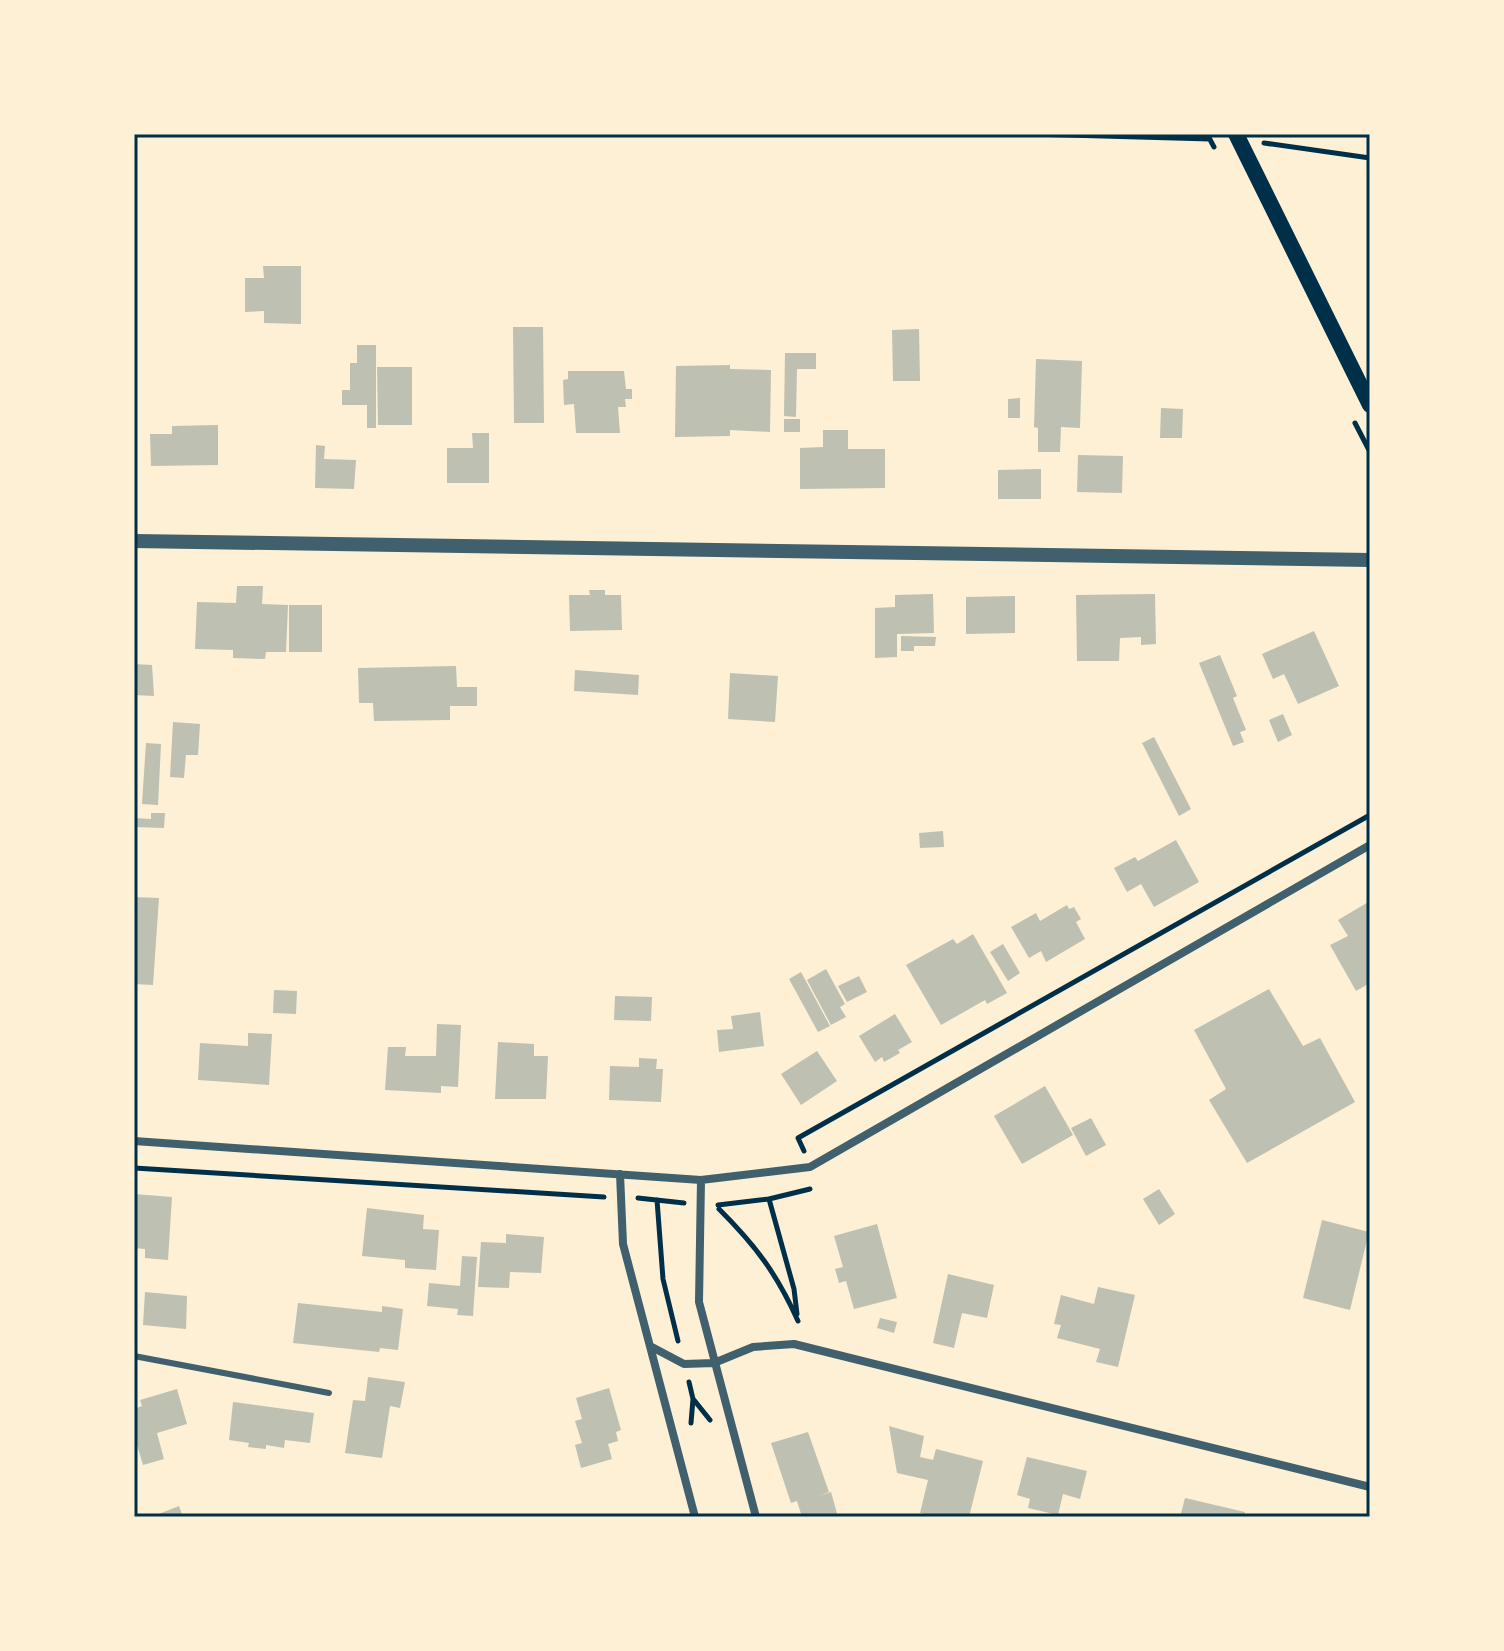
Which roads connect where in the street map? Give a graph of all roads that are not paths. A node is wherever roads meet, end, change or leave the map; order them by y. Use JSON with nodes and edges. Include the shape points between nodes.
{"nodes":[{"id":1,"x":1238,"y":137,"type":"edge"},
{"id":2,"x":1370,"y":405,"type":"edge"},
{"id":3,"x":134,"y":541,"type":"edge"},
{"id":4,"x":1370,"y":560,"type":"edge"},
{"id":5,"x":1370,"y":845,"type":"edge"},
{"id":6,"x":134,"y":1141,"type":"edge"},
{"id":7,"x":620,"y":1174,"type":"junction"},
{"id":8,"x":701,"y":1180,"type":"junction"},
{"id":9,"x":650,"y":1346,"type":"junction"},
{"id":10,"x":134,"y":1356,"type":"edge"},
{"id":11,"x":714,"y":1363,"type":"junction"},
{"id":12,"x":329,"y":1393,"type":"dead end"},
{"id":13,"x":1370,"y":1487,"type":"edge"},
{"id":14,"x":695,"y":1517,"type":"edge"},
{"id":15,"x":756,"y":1517,"type":"edge"}],
"edges":[{"from":1,"to":2,"type":"main road"},
{"from":3,"to":4,"type":"street"},
{"from":5,"to":8,"type":"street","via":[[810,1167]]},
{"from":6,"to":7,"type":"street"},
{"from":7,"to":8,"type":"street"},
{"from":7,"to":9,"type":"street","via":[[623,1244]]},
{"from":8,"to":11,"type":"street","via":[[699,1302]]},
{"from":9,"to":11,"type":"street","via":[[684,1364]]},
{"from":9,"to":14,"type":"street"},
{"from":10,"to":12,"type":"lane"},
{"from":11,"to":13,"type":"street","via":[[753,1347],[794,1344]]},
{"from":11,"to":15,"type":"street"}]}
